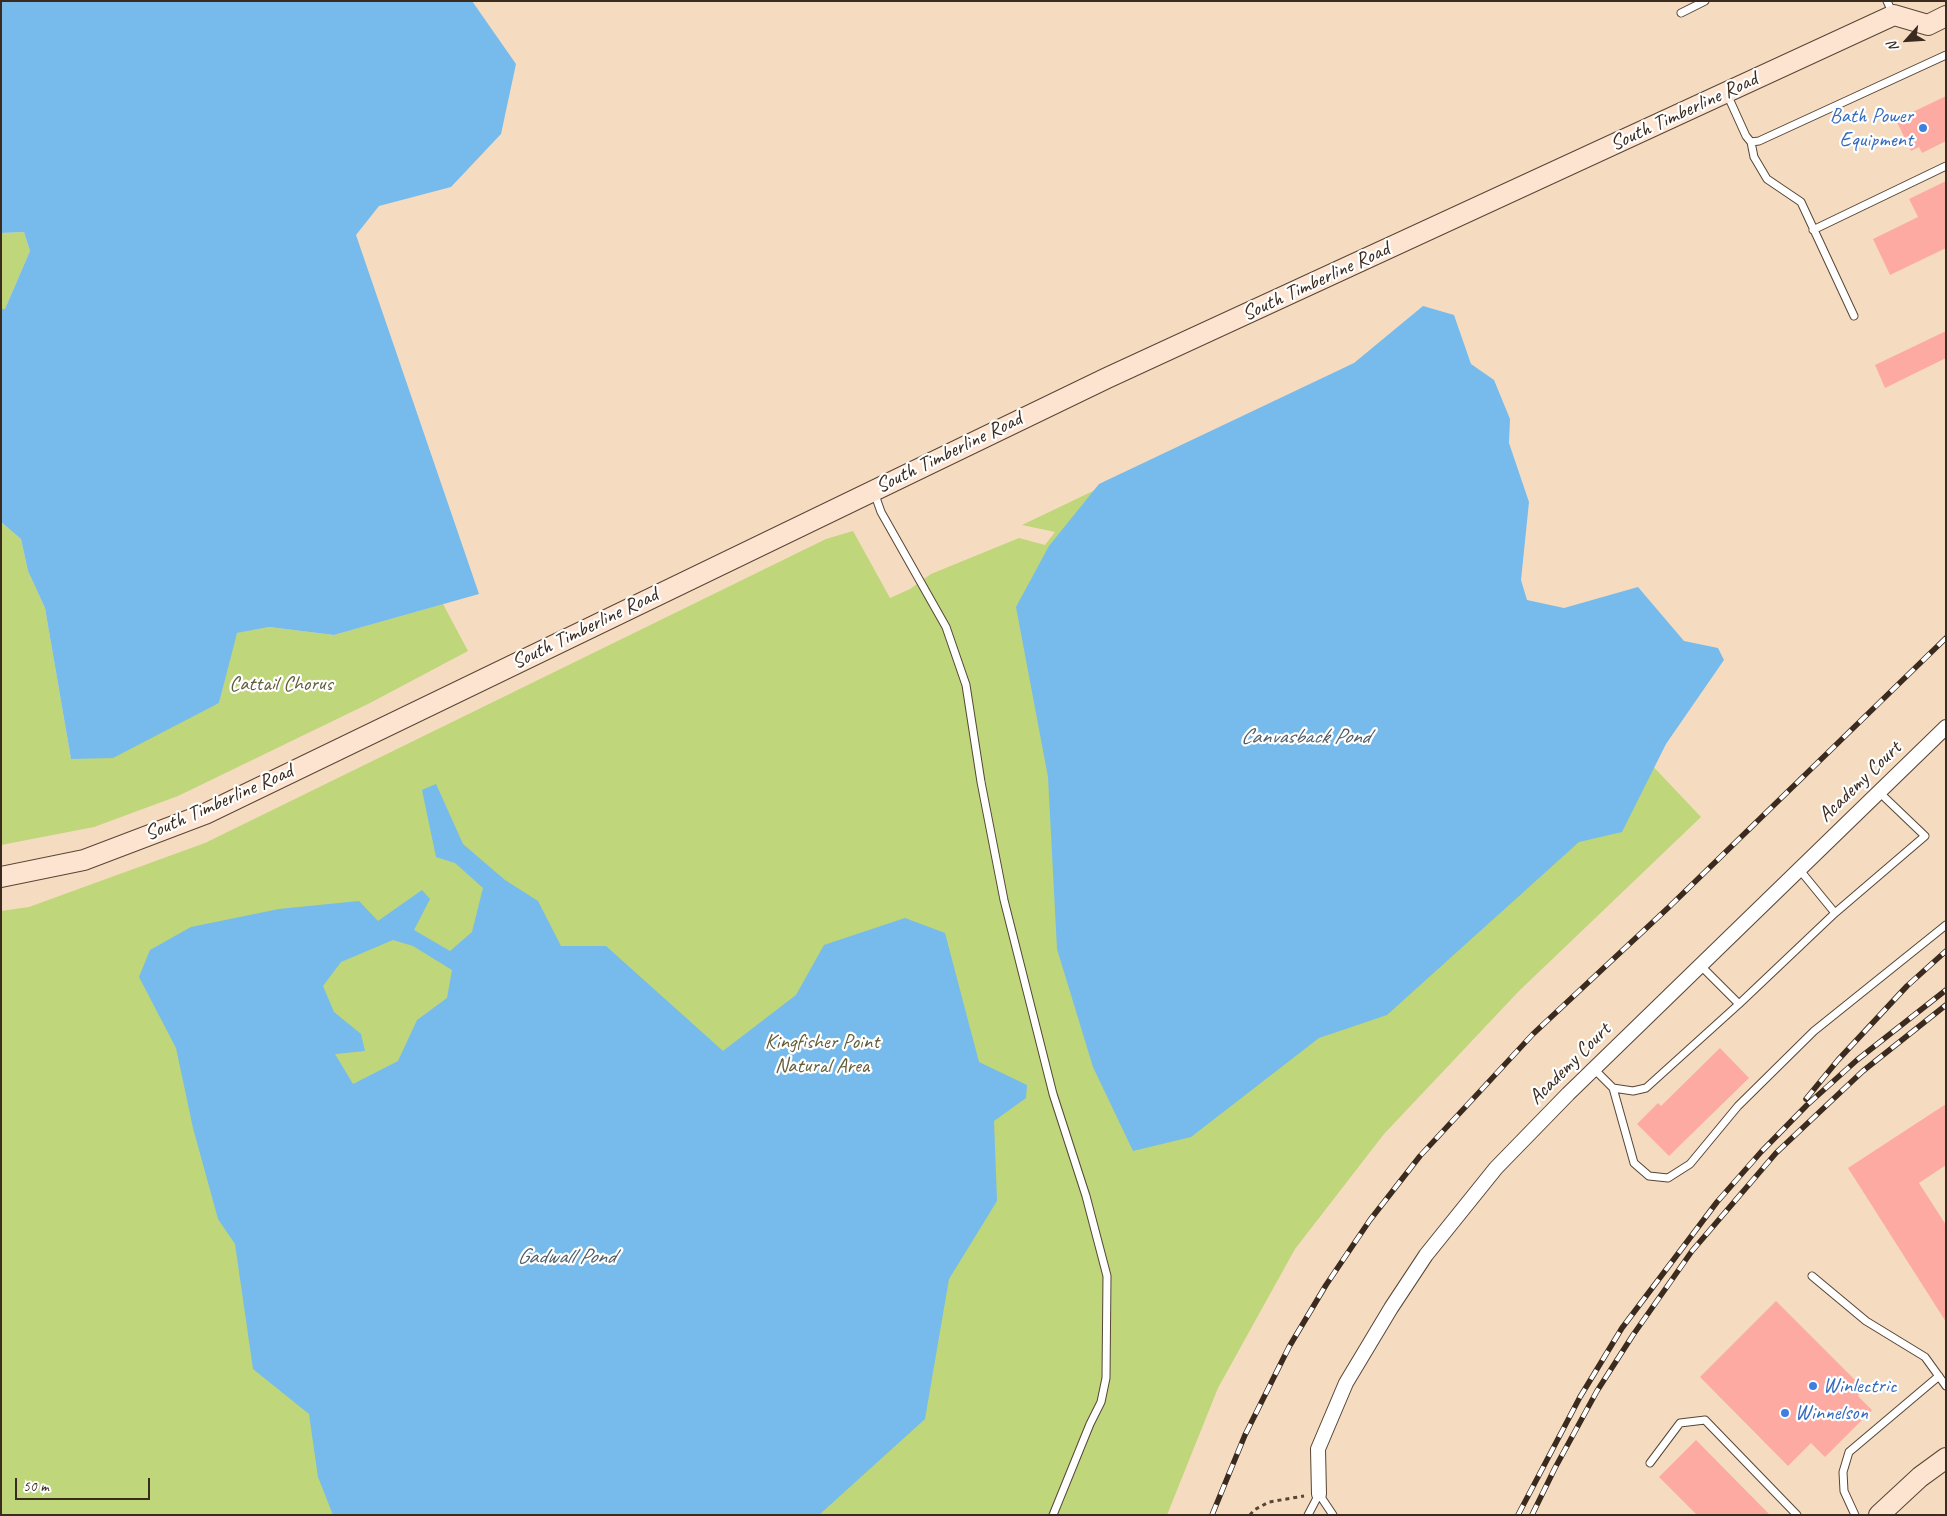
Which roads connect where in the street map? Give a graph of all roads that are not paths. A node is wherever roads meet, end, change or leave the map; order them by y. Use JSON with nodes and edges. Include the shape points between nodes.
{"nodes":[{"id":1,"x":1705,"y":1,"type":"edge"},
{"id":2,"x":1893,"y":6,"type":"edge"},
{"id":3,"x":1680,"y":13,"type":"dead end"},
{"id":4,"x":1946,"y":16,"type":"edge"},
{"id":5,"x":1946,"y":55,"type":"edge"},
{"id":6,"x":1726,"y":92,"type":"junction"},
{"id":7,"x":1751,"y":142,"type":"junction"},
{"id":8,"x":1946,"y":166,"type":"edge"},
{"id":9,"x":1813,"y":230,"type":"junction"},
{"id":10,"x":1854,"y":316,"type":"dead end"},
{"id":11,"x":873,"y":490,"type":"junction"},
{"id":12,"x":1946,"y":727,"type":"edge"},
{"id":13,"x":1879,"y":792,"type":"junction"},
{"id":14,"x":1799,"y":869,"type":"junction"},
{"id":15,"x":1,"y":877,"type":"edge"},
{"id":16,"x":1835,"y":913,"type":"junction"},
{"id":17,"x":1946,"y":926,"type":"edge"},
{"id":18,"x":1700,"y":965,"type":"junction"},
{"id":19,"x":1739,"y":1004,"type":"junction"},
{"id":20,"x":1594,"y":1069,"type":"junction"},
{"id":21,"x":1614,"y":1088,"type":"junction"},
{"id":22,"x":1812,"y":1276,"type":"dead end"},
{"id":23,"x":1939,"y":1376,"type":"junction"},
{"id":24,"x":1946,"y":1386,"type":"edge"},
{"id":25,"x":1946,"y":1458,"type":"edge"},
{"id":26,"x":1650,"y":1463,"type":"dead end"},
{"id":27,"x":1319,"y":1494,"type":"junction"},
{"id":28,"x":1053,"y":1515,"type":"edge"},
{"id":29,"x":1308,"y":1515,"type":"edge"},
{"id":30,"x":1333,"y":1515,"type":"edge"},
{"id":31,"x":1797,"y":1515,"type":"edge"},
{"id":32,"x":1856,"y":1515,"type":"edge"},
{"id":33,"x":1879,"y":1515,"type":"edge"}],
"edges":[{"from":1,"to":3,"type":"lane"},
{"from":2,"to":4,"type":"main road","name":"South Timberline Road","via":[[1928,25]]},
{"from":2,"to":6,"type":"main road","name":"South Timberline Road"},
{"from":5,"to":7,"type":"lane"},
{"from":6,"to":7,"type":"lane"},
{"from":6,"to":11,"type":"main road","name":"South Timberline Road","via":[[1107,378]]},
{"from":7,"to":9,"type":"lane","via":[[1754,157],[1768,179],[1801,202]]},
{"from":8,"to":9,"type":"lane"},
{"from":9,"to":10,"type":"lane"},
{"from":11,"to":15,"type":"main road","name":"South Timberline Road","via":[[205,814],[84,860]]},
{"from":11,"to":28,"type":"lane","via":[[881,512],[946,627],[966,685],[1004,900],[1053,1094],[1086,1196],[1107,1276],[1106,1378],[1100,1402]]},
{"from":12,"to":13,"type":"street","name":"Academy Court"},
{"from":13,"to":14,"type":"street","name":"Academy Court"},
{"from":13,"to":16,"type":"lane","via":[[1925,836]]},
{"from":14,"to":16,"type":"lane"},
{"from":14,"to":18,"type":"street","name":"Academy Court"},
{"from":16,"to":19,"type":"lane"},
{"from":17,"to":21,"type":"lane","via":[[1814,1031],[1738,1106],[1690,1164],[1668,1178],[1649,1176],[1634,1163]]},
{"from":18,"to":19,"type":"lane"},
{"from":18,"to":20,"type":"street","name":"Academy Court"},
{"from":19,"to":21,"type":"lane","via":[[1646,1088],[1633,1091]]},
{"from":20,"to":21,"type":"lane"},
{"from":20,"to":27,"type":"street","name":"Academy Court","via":[[1496,1168],[1426,1255],[1391,1308],[1346,1383],[1318,1449]]},
{"from":22,"to":23,"type":"lane","via":[[1866,1322],[1925,1357]]},
{"from":23,"to":24,"type":"lane"},
{"from":23,"to":32,"type":"lane","via":[[1849,1452],[1843,1472],[1844,1491]]},
{"from":25,"to":33,"type":"main road"},
{"from":26,"to":31,"type":"lane","via":[[1680,1423],[1705,1420]]},
{"from":27,"to":29,"type":"lane"},
{"from":27,"to":30,"type":"lane"}]}
